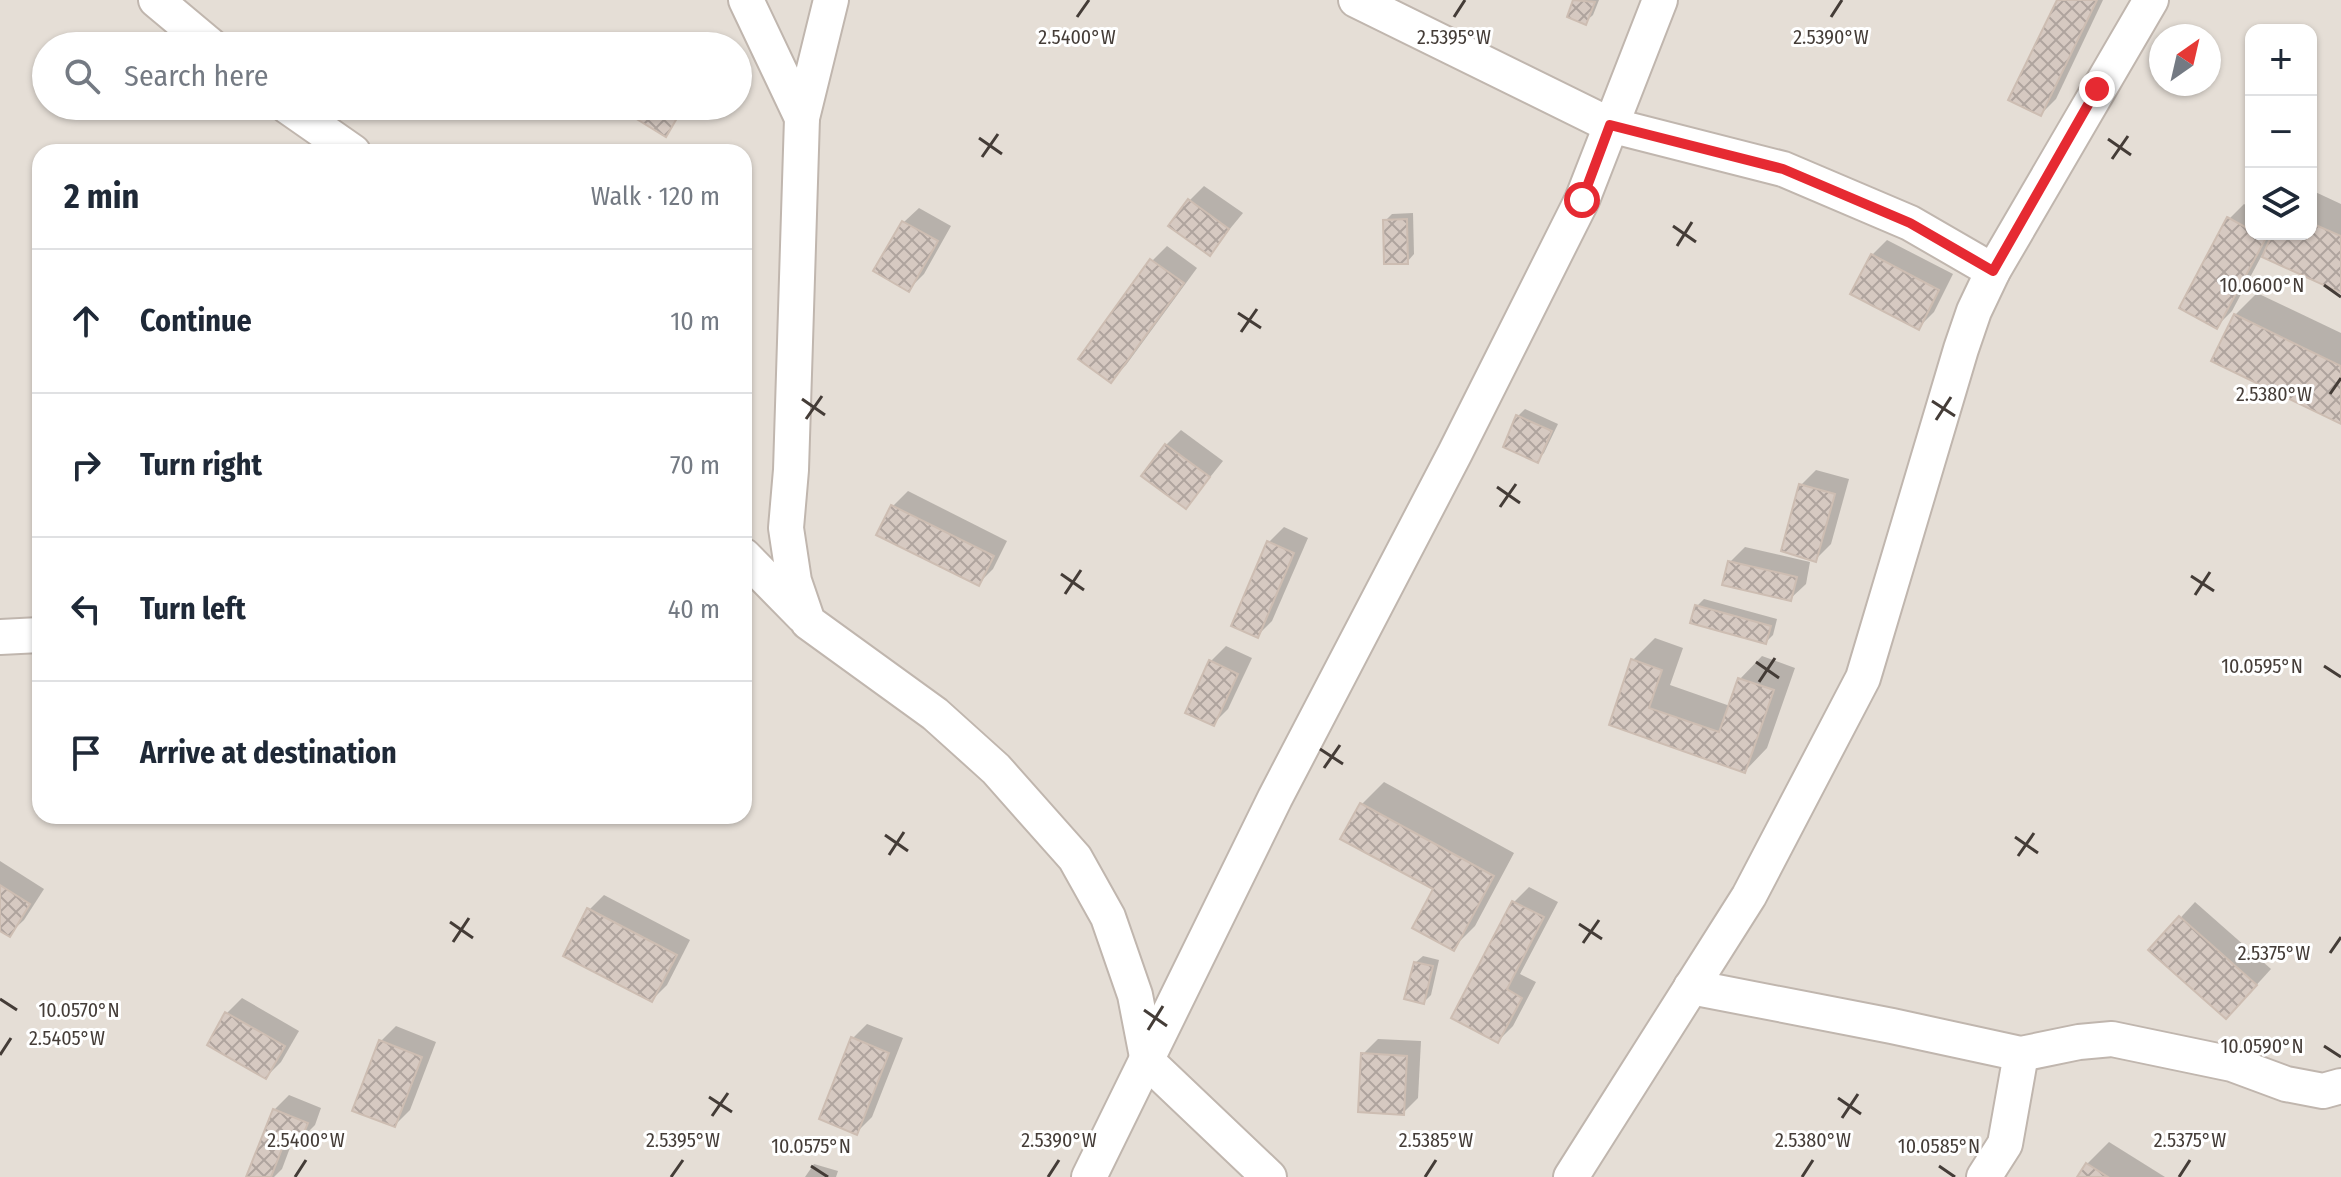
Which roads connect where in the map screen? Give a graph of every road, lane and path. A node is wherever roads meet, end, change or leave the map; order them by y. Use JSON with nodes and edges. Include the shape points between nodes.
{"nodes":[{"id":1,"x":156,"y":0,"type":"edge"},
{"id":2,"x":746,"y":0,"type":"edge"},
{"id":3,"x":831,"y":0,"type":"edge"},
{"id":4,"x":1356,"y":0,"type":"edge"},
{"id":5,"x":1660,"y":0,"type":"edge"},
{"id":6,"x":2151,"y":0,"type":"edge"},
{"id":7,"x":194,"y":32,"type":"edge"},
{"id":8,"x":802,"y":118,"type":"junction"},
{"id":9,"x":307,"y":120,"type":"edge"},
{"id":10,"x":1610,"y":125,"type":"junction"},
{"id":11,"x":342,"y":144,"type":"edge"},
{"id":12,"x":1993,"y":271,"type":"junction"},
{"id":13,"x":752,"y":564,"type":"edge"},
{"id":14,"x":808,"y":622,"type":"junction"},
{"id":15,"x":32,"y":635,"type":"edge"},
{"id":16,"x":0,"y":637,"type":"edge"},
{"id":17,"x":1691,"y":987,"type":"junction"},
{"id":18,"x":2021,"y":1054,"type":"junction"},
{"id":19,"x":1148,"y":1062,"type":"junction"},
{"id":20,"x":2341,"y":1086,"type":"edge"},
{"id":21,"x":1089,"y":1177,"type":"edge"},
{"id":22,"x":1269,"y":1177,"type":"edge"},
{"id":23,"x":1571,"y":1177,"type":"edge"},
{"id":24,"x":1984,"y":1177,"type":"edge"}],
"edges":[{"from":1,"to":7,"type":"street"},
{"from":2,"to":8,"type":"street"},
{"from":3,"to":8,"type":"street"},
{"from":4,"to":10,"type":"street"},
{"from":5,"to":10,"type":"street"},
{"from":6,"to":12,"type":"street"},
{"from":8,"to":14,"type":"street","via":[[786,528],[794,581]]},
{"from":9,"to":11,"type":"street"},
{"from":10,"to":12,"type":"street","via":[[1783,169],[1910,223]]},
{"from":10,"to":19,"type":"street","via":[[1575,214],[1275,798]]},
{"from":12,"to":17,"type":"street","via":[[1961,349],[1863,678],[1749,896]]},
{"from":13,"to":14,"type":"street"},
{"from":14,"to":19,"type":"street","via":[[935,714],[996,769],[1075,858],[1108,917],[1135,995]]},
{"from":15,"to":16,"type":"street"},
{"from":17,"to":18,"type":"street"},
{"from":17,"to":23,"type":"street"},
{"from":18,"to":20,"type":"street","via":[[2112,1039],[2232,1064],[2286,1084],[2323,1091]]},
{"from":18,"to":24,"type":"street","via":[[2005,1144]]},
{"from":19,"to":21,"type":"street"},
{"from":19,"to":22,"type":"street"}]}
